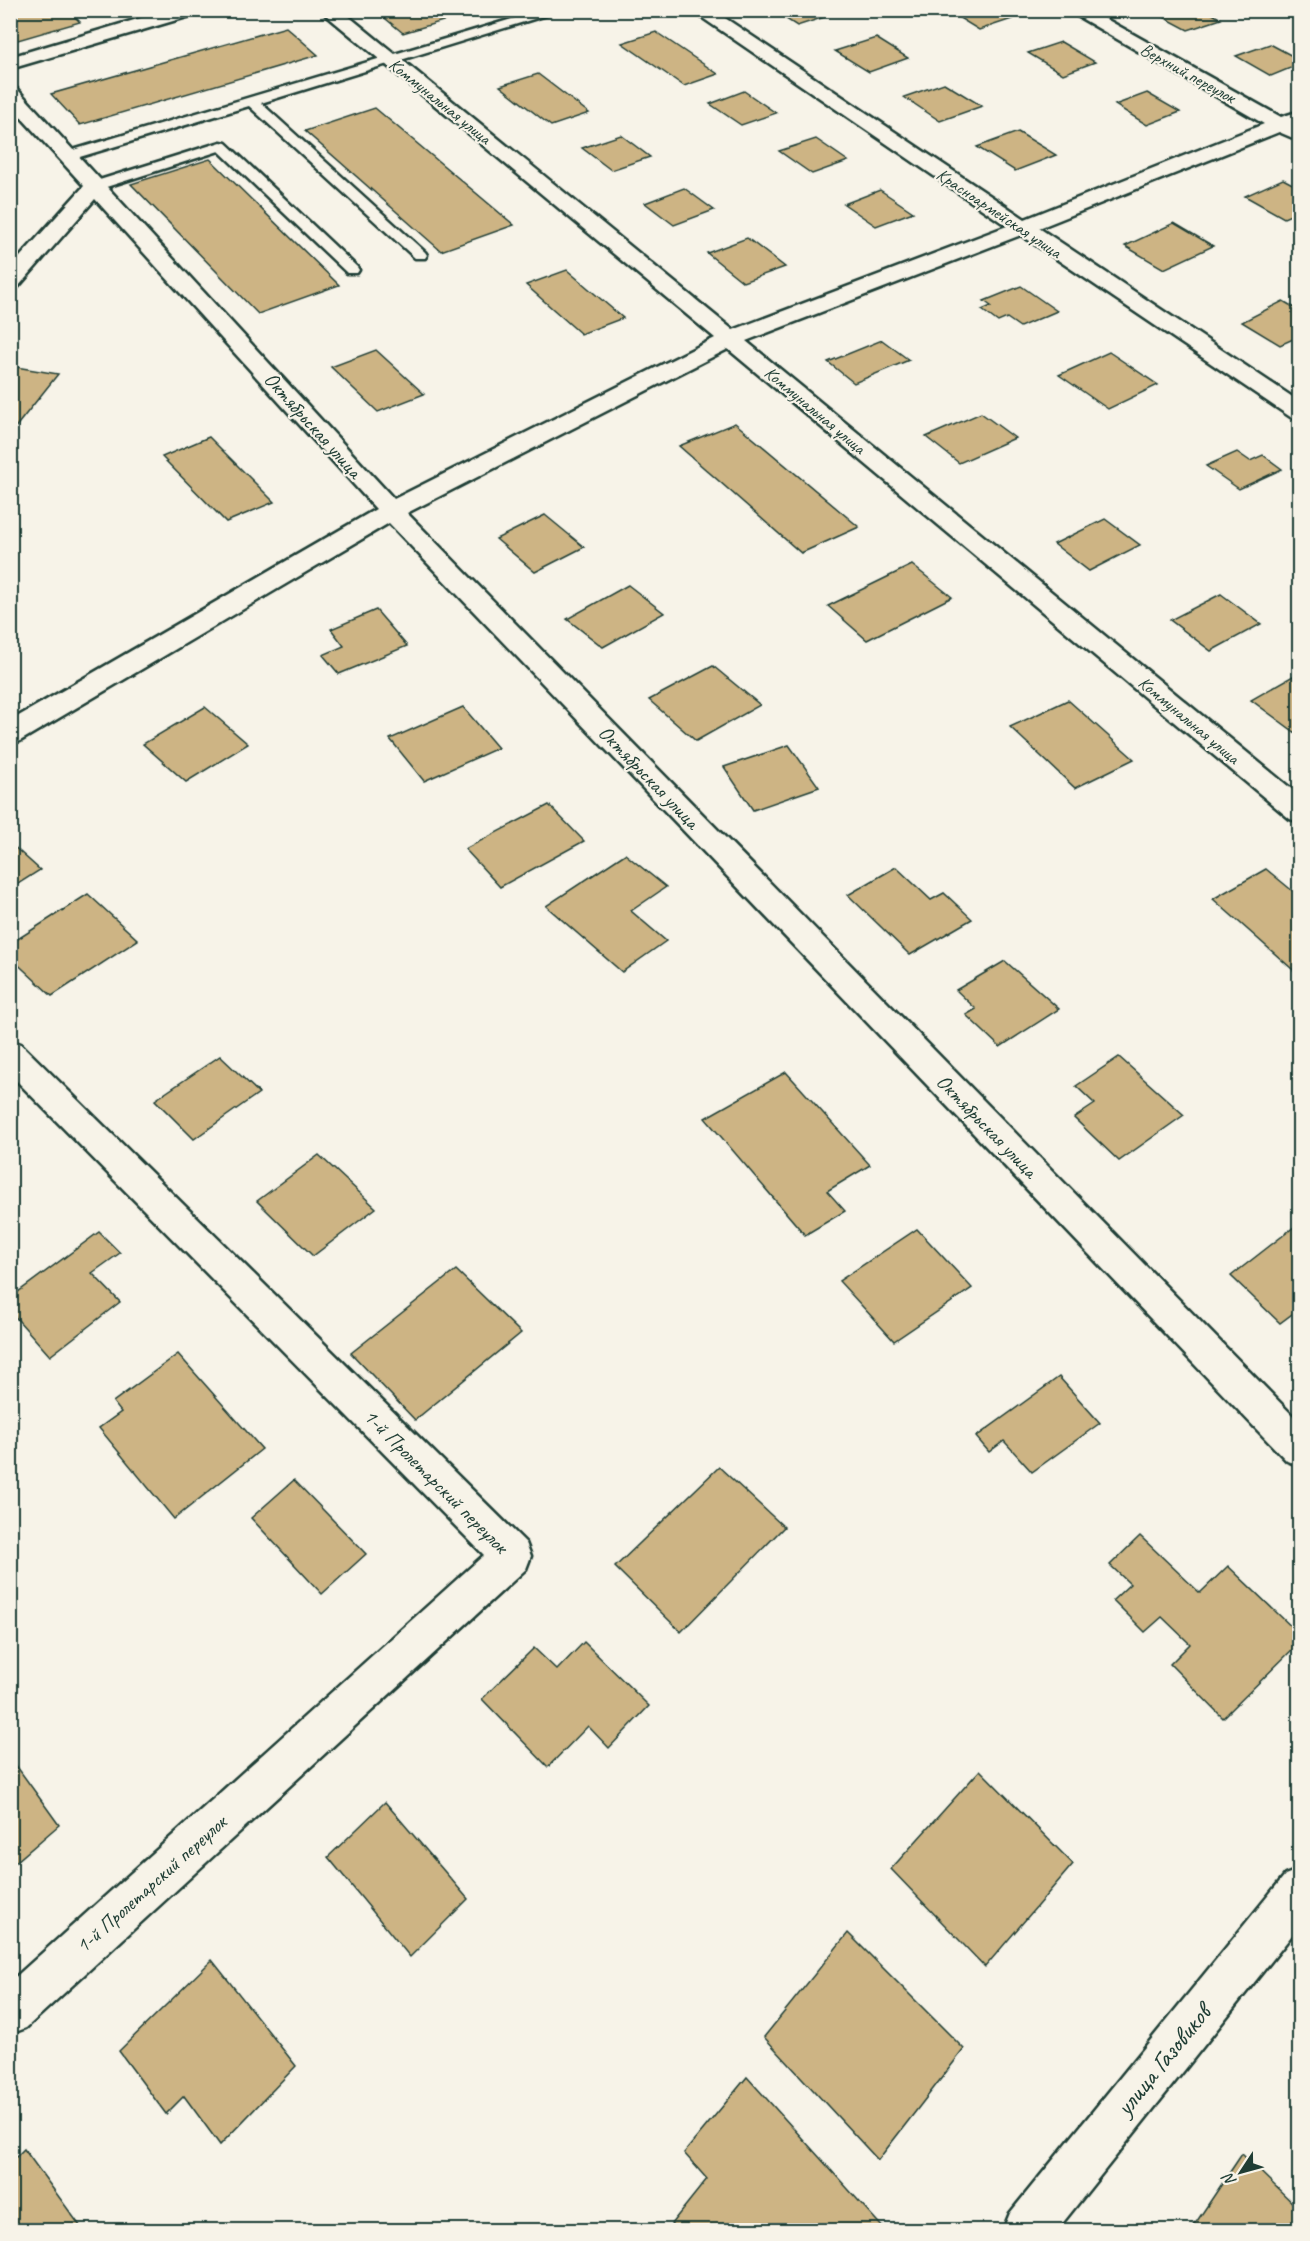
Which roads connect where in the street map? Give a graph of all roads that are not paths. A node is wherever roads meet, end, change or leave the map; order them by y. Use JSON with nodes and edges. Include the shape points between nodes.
{"nodes":[{"id":1,"x":190,"y":10,"type":"edge"},
{"id":2,"x":328,"y":10,"type":"edge"},
{"id":3,"x":557,"y":10,"type":"edge"},
{"id":4,"x":700,"y":10,"type":"edge"},
{"id":5,"x":1076,"y":10,"type":"edge"},
{"id":6,"x":390,"y":60,"type":"junction"},
{"id":7,"x":10,"y":63,"type":"edge"},
{"id":8,"x":10,"y":93,"type":"edge"},
{"id":9,"x":251,"y":101,"type":"junction"},
{"id":10,"x":1293,"y":126,"type":"edge"},
{"id":11,"x":68,"y":156,"type":"junction"},
{"id":12,"x":95,"y":186,"type":"junction"},
{"id":13,"x":1021,"y":228,"type":"junction"},
{"id":14,"x":420,"y":255,"type":"dead end"},
{"id":15,"x":352,"y":270,"type":"dead end"},
{"id":16,"x":10,"y":282,"type":"edge"},
{"id":17,"x":730,"y":339,"type":"junction"},
{"id":18,"x":1299,"y":413,"type":"edge"},
{"id":19,"x":391,"y":511,"type":"junction"},
{"id":20,"x":10,"y":734,"type":"edge"},
{"id":21,"x":1299,"y":812,"type":"edge"},
{"id":22,"x":10,"y":1053,"type":"edge"},
{"id":23,"x":1299,"y":1449,"type":"edge"},
{"id":24,"x":1299,"y":1890,"type":"edge"},
{"id":25,"x":10,"y":2012,"type":"edge"},
{"id":26,"x":1027,"y":2230,"type":"edge"}],
"edges":[{"from":1,"to":7,"type":"street"},
{"from":2,"to":6,"type":"street","name":"Коммунальная улица"},
{"from":3,"to":6,"type":"lane"},
{"from":4,"to":13,"type":"street","name":"Красноармейская улица"},
{"from":5,"to":10,"type":"street","name":"Верхний переулок"},
{"from":6,"to":9,"type":"lane"},
{"from":6,"to":17,"type":"street","name":"Коммунальная улица"},
{"from":8,"to":11,"type":"street","name":"Октябрьская улица"},
{"from":9,"to":11,"type":"lane"},
{"from":9,"to":14,"type":"lane"},
{"from":10,"to":13,"type":"street"},
{"from":11,"to":12,"type":"street","name":"Октябрьская улица"},
{"from":12,"to":15,"type":"lane","via":[[221,146]]},
{"from":12,"to":16,"type":"street"},
{"from":12,"to":19,"type":"street","name":"Октябрьская улица"},
{"from":13,"to":17,"type":"street"},
{"from":13,"to":18,"type":"street","name":"Красноармейская улица"},
{"from":17,"to":19,"type":"street"},
{"from":17,"to":21,"type":"street","name":"Коммунальная улица"},
{"from":19,"to":20,"type":"street"},
{"from":19,"to":23,"type":"street","name":"Октябрьская улица"},
{"from":22,"to":25,"type":"street","name":"1-й Пролетарский переулок","via":[[512,1556]]},
{"from":24,"to":26,"type":"street","name":"улица Газовиков"}]}
